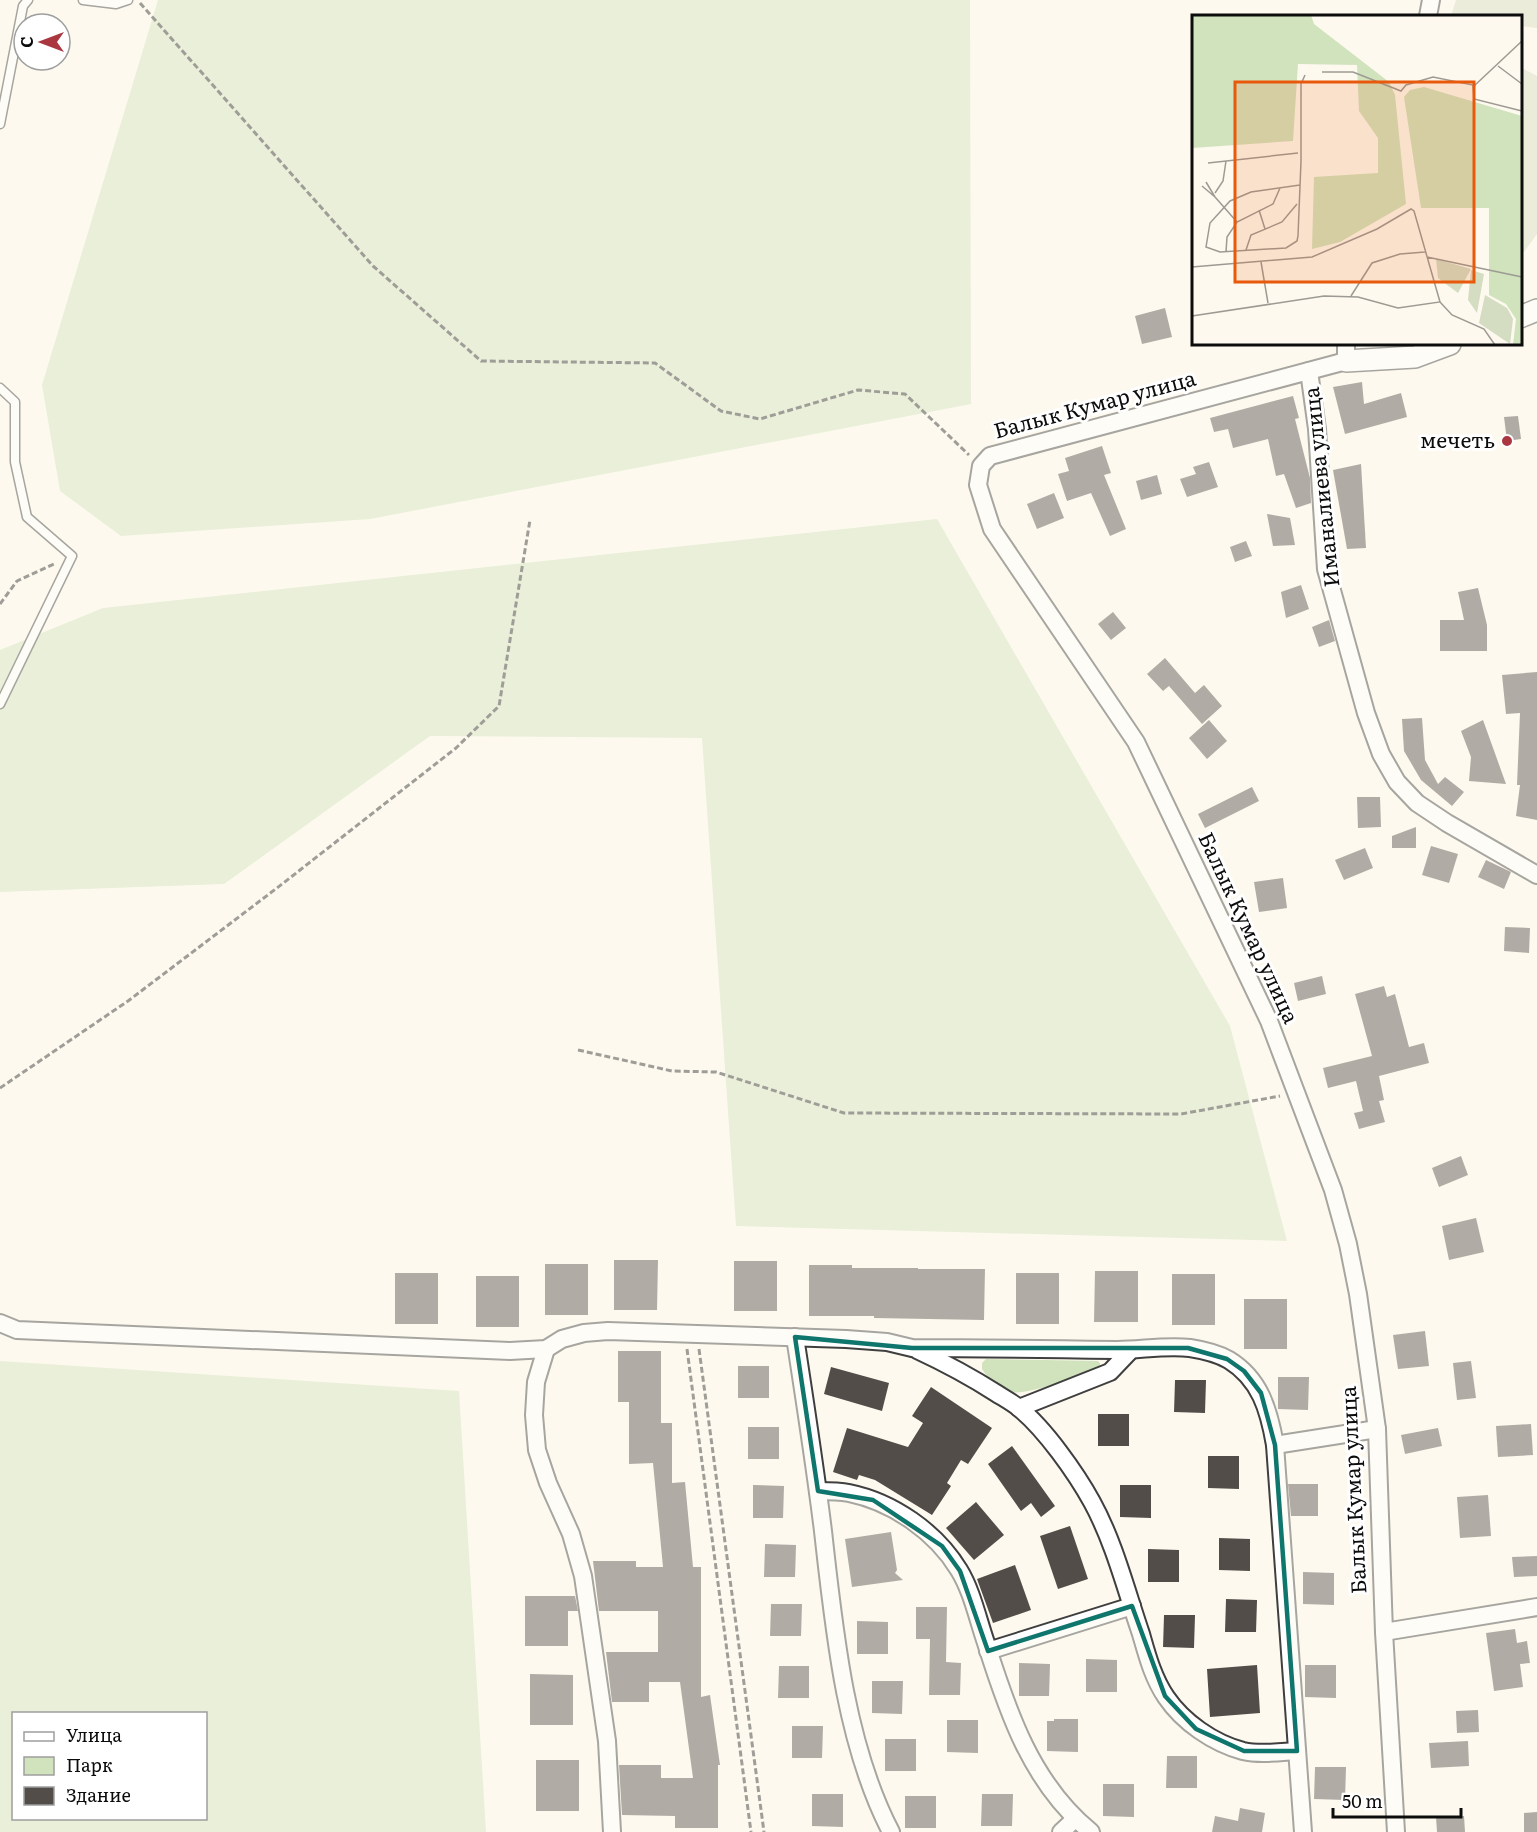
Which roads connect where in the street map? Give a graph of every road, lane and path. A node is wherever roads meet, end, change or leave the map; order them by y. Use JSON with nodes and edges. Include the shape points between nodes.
{"nodes":[{"id":1,"x":28,"y":0,"type":"edge"},
{"id":2,"x":83,"y":0,"type":"edge"},
{"id":3,"x":128,"y":0,"type":"edge"},
{"id":4,"x":136,"y":0,"type":"edge"},
{"id":5,"x":1431,"y":0,"type":"edge"},
{"id":6,"x":1428,"y":15,"type":"edge"},
{"id":7,"x":0,"y":124,"type":"edge"},
{"id":8,"x":1537,"y":310,"type":"edge"},
{"id":9,"x":1522,"y":317,"type":"edge"},
{"id":10,"x":1447,"y":345,"type":"edge"},
{"id":11,"x":1346,"y":352,"type":"edge"},
{"id":12,"x":1309,"y":371,"type":"junction"},
{"id":13,"x":0,"y":388,"type":"edge"},
{"id":14,"x":981,"y":466,"type":"junction"},
{"id":15,"x":530,"y":520,"type":"dead end"},
{"id":16,"x":72,"y":555,"type":"junction"},
{"id":17,"x":0,"y":604,"type":"edge"},
{"id":18,"x":0,"y":704,"type":"edge"},
{"id":19,"x":1537,"y":875,"type":"edge"},
{"id":20,"x":578,"y":1050,"type":"dead end"},
{"id":21,"x":0,"y":1088,"type":"edge"},
{"id":22,"x":1296,"y":1093,"type":"junction"},
{"id":23,"x":0,"y":1323,"type":"edge"},
{"id":24,"x":691,"y":1334,"type":"junction"},
{"id":25,"x":795,"y":1337,"type":"junction"},
{"id":26,"x":912,"y":1348,"type":"junction"},
{"id":27,"x":546,"y":1349,"type":"junction"},
{"id":28,"x":1131,"y":1350,"type":"junction"},
{"id":29,"x":1019,"y":1408,"type":"junction"},
{"id":30,"x":1377,"y":1429,"type":"junction"},
{"id":31,"x":1275,"y":1444,"type":"junction"},
{"id":32,"x":818,"y":1491,"type":"junction"},
{"id":33,"x":1132,"y":1606,"type":"junction"},
{"id":34,"x":1537,"y":1607,"type":"edge"},
{"id":35,"x":1384,"y":1632,"type":"junction"},
{"id":36,"x":988,"y":1651,"type":"junction"},
{"id":37,"x":1297,"y":1751,"type":"junction"},
{"id":38,"x":1075,"y":1819,"type":"junction"},
{"id":39,"x":612,"y":1832,"type":"edge"},
{"id":40,"x":751,"y":1832,"type":"edge"},
{"id":41,"x":764,"y":1832,"type":"edge"},
{"id":42,"x":891,"y":1832,"type":"edge"},
{"id":43,"x":1061,"y":1832,"type":"edge"},
{"id":44,"x":1091,"y":1832,"type":"edge"},
{"id":45,"x":1303,"y":1832,"type":"edge"},
{"id":46,"x":1396,"y":1832,"type":"edge"}],
"edges":[{"from":1,"to":7,"type":"lane","via":[[23,6]]},
{"from":2,"to":3,"type":"lane","via":[[116,4]]},
{"from":4,"to":14,"type":"path","via":[[373,266],[481,361],[655,363],[721,411],[760,419],[858,390],[905,394]]},
{"from":5,"to":6,"type":"street"},
{"from":8,"to":9,"type":"street"},
{"from":10,"to":11,"type":"street","via":[[1414,357]]},
{"from":11,"to":12,"type":"street","name":"Балык Кумар улица"},
{"from":12,"to":14,"type":"street","name":"Балык Кумар улица","via":[[990,456]]},
{"from":12,"to":19,"type":"street","name":"Иманалиева улица","via":[[1326,568],[1381,754],[1397,782],[1417,803]]},
{"from":13,"to":16,"type":"lane","via":[[15,402],[15,462],[27,517]]},
{"from":14,"to":22,"type":"street","name":"Балык Кумар улица","via":[[978,484],[992,529],[1136,742],[1269,1021]]},
{"from":15,"to":21,"type":"path","via":[[500,706],[456,748],[277,888],[128,1001]]},
{"from":16,"to":17,"type":"path","via":[[17,581]]},
{"from":16,"to":18,"type":"lane"},
{"from":20,"to":22,"type":"path","via":[[672,1071],[716,1072],[844,1113],[1181,1114]]},
{"from":22,"to":30,"type":"street","name":"Балык Кумар улица","via":[[1333,1190],[1348,1244]]},
{"from":23,"to":27,"type":"street","via":[[29,1331],[510,1351]]},
{"from":24,"to":25,"type":"street"},
{"from":24,"to":27,"type":"street","via":[[584,1333],[562,1339]]},
{"from":24,"to":40,"type":"path"},
{"from":24,"to":41,"type":"path"},
{"from":25,"to":26,"type":"street","via":[[887,1342]]},
{"from":25,"to":32,"type":"street"},
{"from":26,"to":28,"type":"street"},
{"from":26,"to":29,"type":"street","via":[[952,1366]]},
{"from":27,"to":39,"type":"street","via":[[536,1382],[537,1450],[571,1534],[583,1576],[606,1741]]},
{"from":28,"to":29,"type":"street","via":[[1110,1372]]},
{"from":28,"to":31,"type":"street","via":[[1188,1348],[1227,1359],[1244,1371],[1261,1393]]},
{"from":29,"to":33,"type":"street","via":[[1077,1477],[1092,1503]]},
{"from":30,"to":31,"type":"street"},
{"from":30,"to":35,"type":"street","name":"Балык Кумар улица"},
{"from":31,"to":37,"type":"street"},
{"from":32,"to":36,"type":"street","via":[[848,1492],[873,1500],[923,1529],[942,1546],[960,1571]]},
{"from":32,"to":42,"type":"street","via":[[838,1653],[850,1710],[865,1767]]},
{"from":33,"to":36,"type":"street"},
{"from":33,"to":37,"type":"street","via":[[1165,1696],[1196,1729],[1244,1751]]},
{"from":34,"to":35,"type":"street"},
{"from":35,"to":46,"type":"street","name":"Балык Кумар улица"},
{"from":36,"to":38,"type":"street","via":[[1027,1753]]},
{"from":37,"to":45,"type":"street"},
{"from":38,"to":43,"type":"street"},
{"from":38,"to":44,"type":"street"}]}
